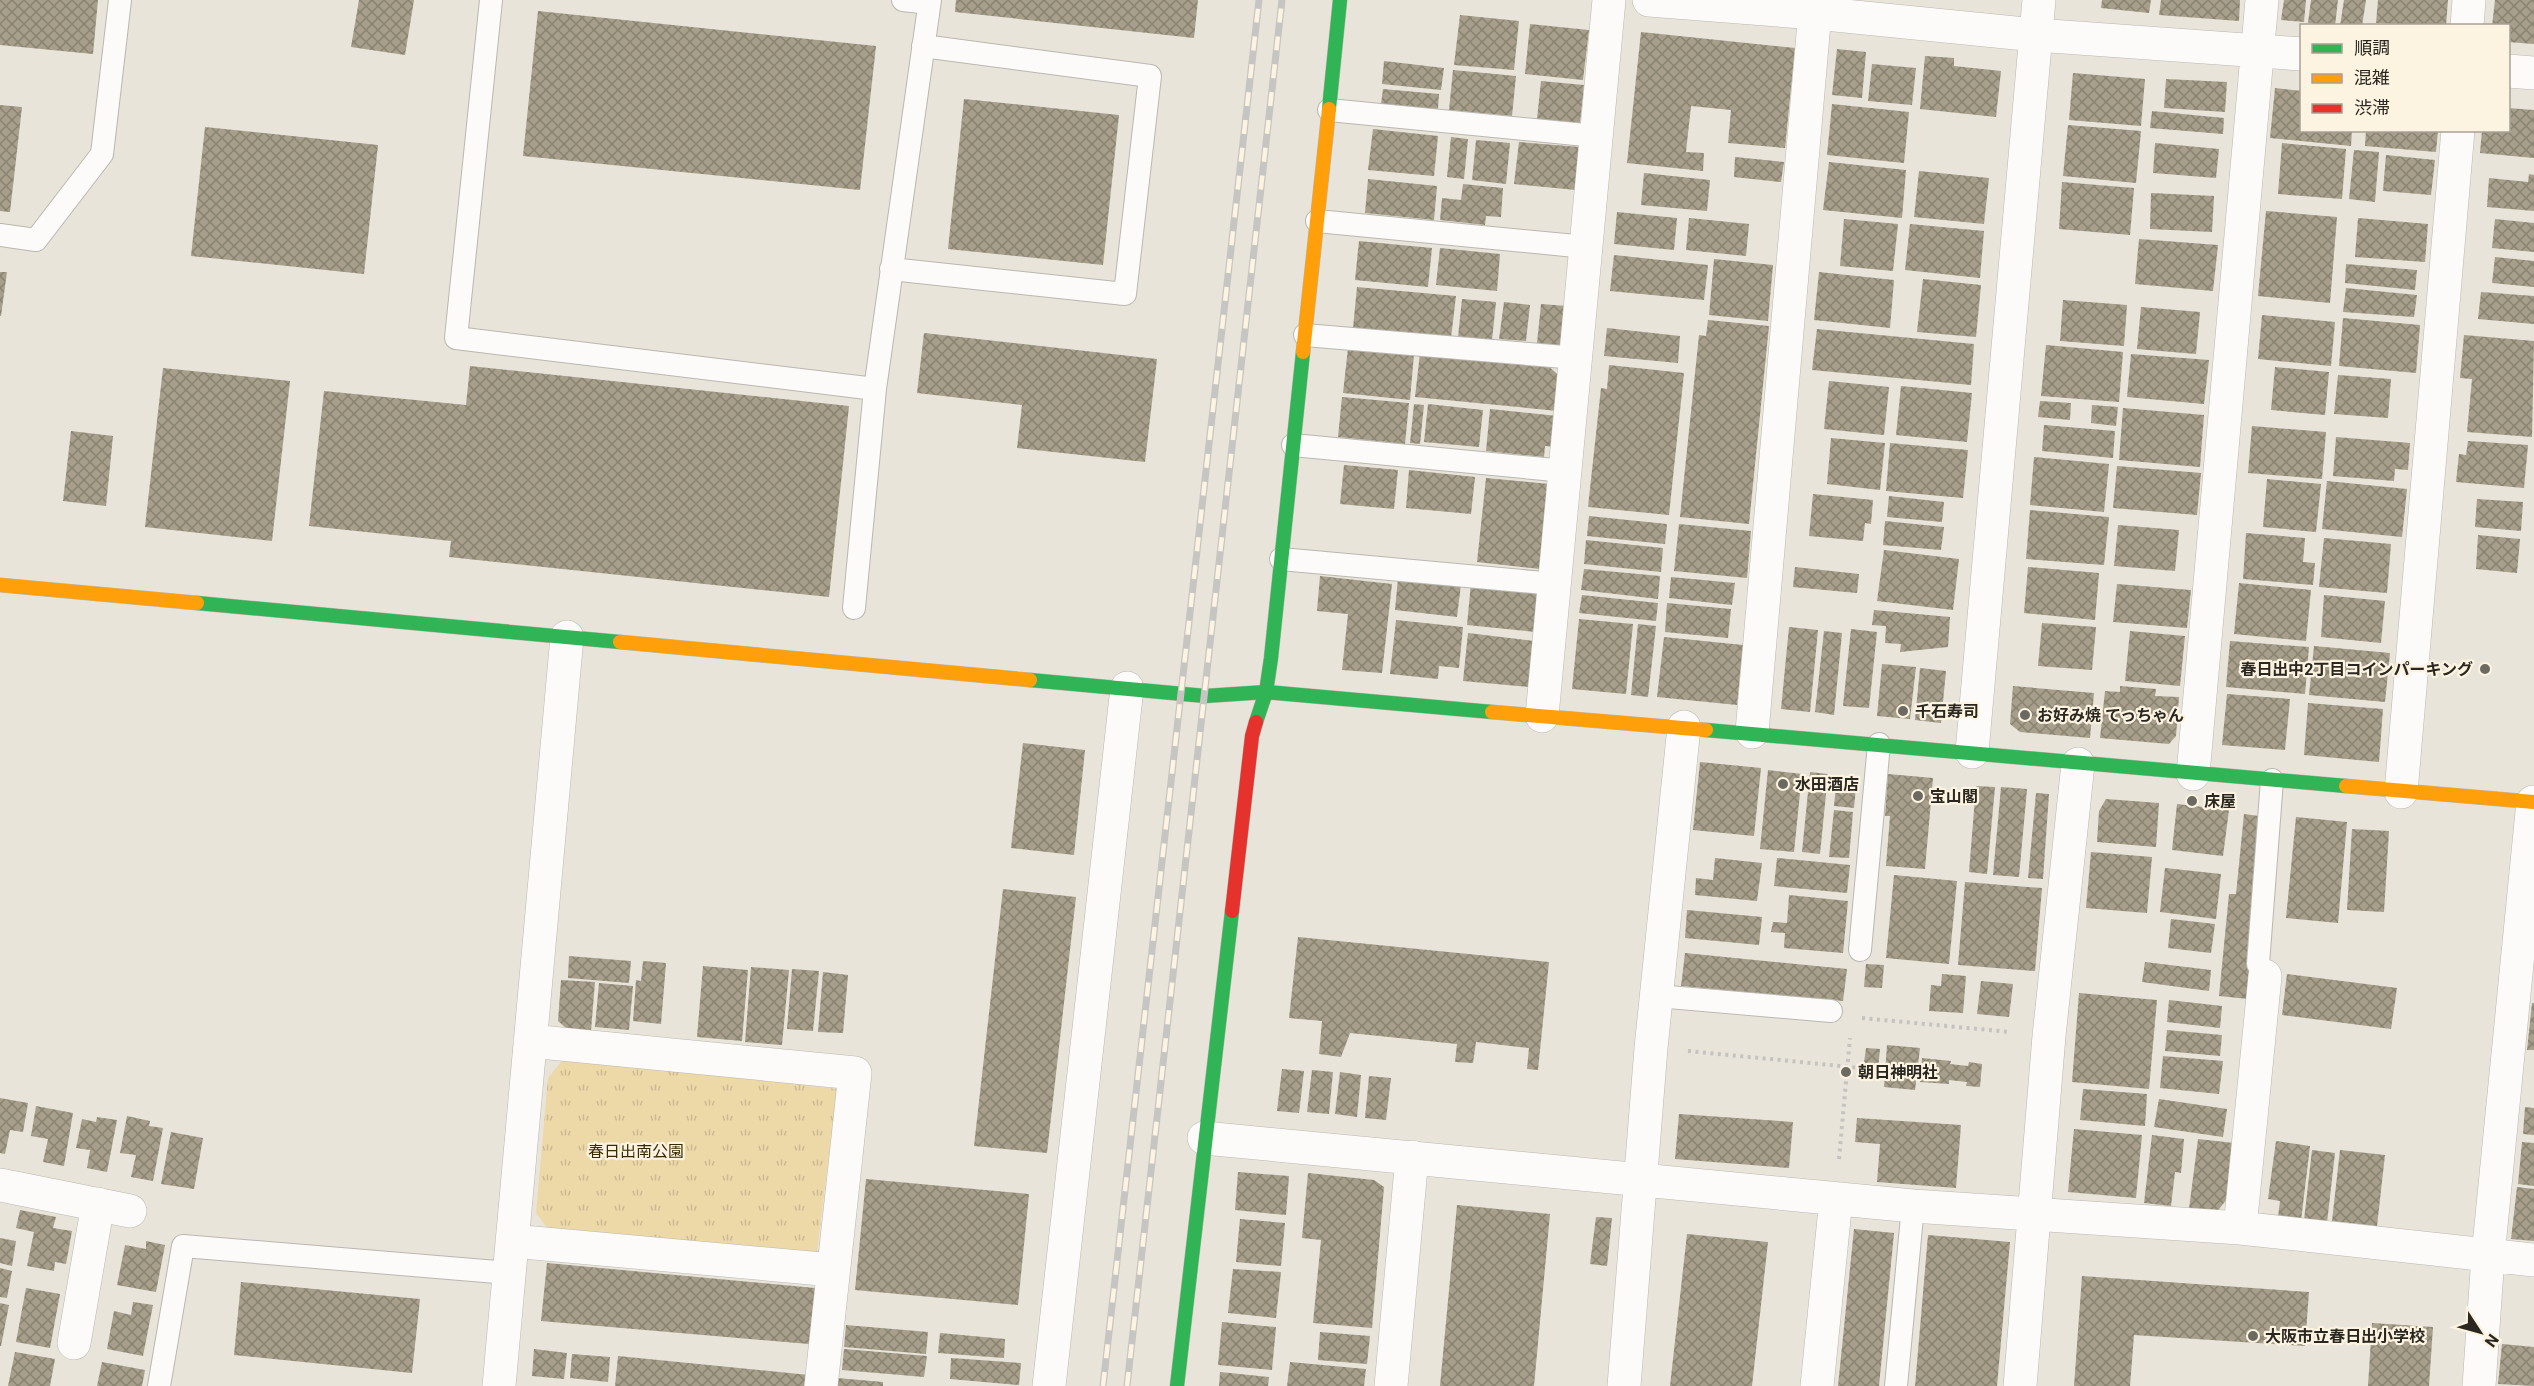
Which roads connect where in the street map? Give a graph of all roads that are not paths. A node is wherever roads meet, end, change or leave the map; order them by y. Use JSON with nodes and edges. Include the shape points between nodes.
{"nodes":[{"id":1,"x":120,"y":0,"type":"edge"},
{"id":2,"x":491,"y":0,"type":"edge"},
{"id":3,"x":903,"y":0,"type":"edge"},
{"id":4,"x":1341,"y":0,"type":"edge"},
{"id":5,"x":1609,"y":0,"type":"edge"},
{"id":6,"x":1649,"y":0,"type":"edge"},
{"id":7,"x":2039,"y":0,"type":"edge"},
{"id":8,"x":2262,"y":0,"type":"edge"},
{"id":9,"x":2469,"y":0,"type":"edge"},
{"id":10,"x":929,"y":2,"type":"edge"},
{"id":11,"x":1816,"y":6,"type":"edge"},
{"id":12,"x":2467,"y":24,"type":"edge"},
{"id":13,"x":2036,"y":35,"type":"junction"},
{"id":14,"x":923,"y":46,"type":"junction"},
{"id":15,"x":2258,"y":50,"type":"junction"},
{"id":16,"x":2300,"y":54,"type":"edge"},
{"id":17,"x":2510,"y":71,"type":"edge"},
{"id":18,"x":2534,"y":73,"type":"edge"},
{"id":19,"x":1329,"y":110,"type":"junction"},
{"id":20,"x":2458,"y":132,"type":"edge"},
{"id":21,"x":1596,"y":136,"type":"junction"},
{"id":22,"x":1317,"y":221,"type":"junction"},
{"id":23,"x":0,"y":235,"type":"edge"},
{"id":24,"x":1586,"y":247,"type":"junction"},
{"id":25,"x":891,"y":269,"type":"junction"},
{"id":26,"x":1305,"y":335,"type":"junction"},
{"id":27,"x":1576,"y":358,"type":"junction"},
{"id":28,"x":875,"y":389,"type":"junction"},
{"id":29,"x":1293,"y":445,"type":"junction"},
{"id":30,"x":1565,"y":471,"type":"junction"},
{"id":31,"x":1281,"y":560,"type":"junction"},
{"id":32,"x":1555,"y":584,"type":"junction"},
{"id":33,"x":0,"y":585,"type":"edge"},
{"id":34,"x":854,"y":608,"type":"dead end"},
{"id":35,"x":567,"y":637,"type":"junction"},
{"id":36,"x":1127,"y":688,"type":"junction"},
{"id":37,"x":1266,"y":692,"type":"junction"},
{"id":38,"x":1542,"y":716,"type":"junction"},
{"id":39,"x":1684,"y":727,"type":"junction"},
{"id":40,"x":1752,"y":732,"type":"junction"},
{"id":41,"x":1879,"y":744,"type":"junction"},
{"id":42,"x":1972,"y":752,"type":"junction"},
{"id":43,"x":2078,"y":764,"type":"junction"},
{"id":44,"x":2193,"y":774,"type":"junction"},
{"id":45,"x":2272,"y":780,"type":"junction"},
{"id":46,"x":2401,"y":792,"type":"junction"},
{"id":47,"x":2533,"y":802,"type":"edge"},
{"id":48,"x":1860,"y":950,"type":"dead end"},
{"id":49,"x":2265,"y":976,"type":"joint"},
{"id":50,"x":1657,"y":996,"type":"junction"},
{"id":51,"x":1842,"y":1014,"type":"road end"},
{"id":52,"x":530,"y":1041,"type":"junction"},
{"id":53,"x":1204,"y":1138,"type":"junction"},
{"id":54,"x":1412,"y":1157,"type":"junction"},
{"id":55,"x":1642,"y":1180,"type":"junction"},
{"id":56,"x":0,"y":1185,"type":"edge"},
{"id":57,"x":1836,"y":1198,"type":"junction"},
{"id":58,"x":98,"y":1204,"type":"junction"},
{"id":59,"x":1913,"y":1206,"type":"junction"},
{"id":60,"x":130,"y":1211,"type":"dead end"},
{"id":61,"x":2036,"y":1215,"type":"junction"},
{"id":62,"x":2240,"y":1228,"type":"junction"},
{"id":63,"x":512,"y":1241,"type":"junction"},
{"id":64,"x":2488,"y":1256,"type":"junction"},
{"id":65,"x":2534,"y":1260,"type":"edge"},
{"id":66,"x":833,"y":1270,"type":"junction"},
{"id":67,"x":509,"y":1273,"type":"junction"},
{"id":68,"x":74,"y":1343,"type":"dead end"},
{"id":69,"x":159,"y":1386,"type":"edge"},
{"id":70,"x":499,"y":1386,"type":"edge"},
{"id":71,"x":821,"y":1386,"type":"edge"},
{"id":72,"x":1049,"y":1386,"type":"edge"},
{"id":73,"x":1177,"y":1386,"type":"edge"},
{"id":74,"x":1392,"y":1386,"type":"edge"},
{"id":75,"x":1624,"y":1386,"type":"edge"},
{"id":76,"x":1817,"y":1386,"type":"edge"},
{"id":77,"x":1896,"y":1386,"type":"edge"},
{"id":78,"x":2020,"y":1386,"type":"edge"},
{"id":79,"x":2479,"y":1386,"type":"edge"}],
"edges":[{"from":1,"to":23,"type":"lane","via":[[102,154],[36,240]]},
{"from":2,"to":28,"type":"lane","via":[[456,338]]},
{"from":3,"to":10,"type":"lane"},
{"from":4,"to":19,"type":"street"},
{"from":5,"to":21,"type":"street"},
{"from":6,"to":11,"type":"street"},
{"from":7,"to":13,"type":"street"},
{"from":8,"to":15,"type":"street"},
{"from":9,"to":12,"type":"street"},
{"from":10,"to":14,"type":"lane"},
{"from":11,"to":13,"type":"street"},
{"from":11,"to":40,"type":"street"},
{"from":13,"to":15,"type":"street"},
{"from":13,"to":42,"type":"street"},
{"from":14,"to":25,"type":"lane"},
{"from":14,"to":25,"type":"lane","via":[[1150,76],[1125,294]]},
{"from":15,"to":16,"type":"street"},
{"from":15,"to":44,"type":"street"},
{"from":17,"to":18,"type":"street"},
{"from":19,"to":21,"type":"lane"},
{"from":19,"to":22,"type":"street"},
{"from":20,"to":46,"type":"street"},
{"from":21,"to":24,"type":"street"},
{"from":22,"to":24,"type":"lane"},
{"from":22,"to":26,"type":"street"},
{"from":24,"to":27,"type":"street"},
{"from":25,"to":28,"type":"lane"},
{"from":26,"to":27,"type":"lane"},
{"from":26,"to":29,"type":"street"},
{"from":27,"to":30,"type":"street"},
{"from":28,"to":34,"type":"lane"},
{"from":29,"to":30,"type":"lane"},
{"from":29,"to":31,"type":"street"},
{"from":30,"to":32,"type":"street"},
{"from":31,"to":32,"type":"lane"},
{"from":31,"to":37,"type":"street"},
{"from":32,"to":38,"type":"street"},
{"from":33,"to":35,"type":"street"},
{"from":35,"to":36,"type":"street"},
{"from":35,"to":52,"type":"street"},
{"from":36,"to":37,"type":"street","via":[[1204,696]]},
{"from":36,"to":72,"type":"street"},
{"from":37,"to":38,"type":"street"},
{"from":37,"to":53,"type":"street","via":[[1252,736]]},
{"from":38,"to":39,"type":"street"},
{"from":39,"to":40,"type":"street"},
{"from":39,"to":50,"type":"street"},
{"from":40,"to":41,"type":"street"},
{"from":41,"to":42,"type":"street"},
{"from":41,"to":48,"type":"lane"},
{"from":42,"to":43,"type":"street"},
{"from":43,"to":44,"type":"street"},
{"from":43,"to":61,"type":"street","via":[[2049,1036]]},
{"from":44,"to":45,"type":"street"},
{"from":45,"to":46,"type":"street"},
{"from":45,"to":49,"type":"lane","via":[[2258,964]]},
{"from":46,"to":47,"type":"street"},
{"from":47,"to":64,"type":"street"},
{"from":49,"to":62,"type":"street"},
{"from":50,"to":51,"type":"lane"},
{"from":50,"to":55,"type":"street"},
{"from":52,"to":63,"type":"street"},
{"from":52,"to":66,"type":"street","via":[[855,1073]]},
{"from":53,"to":54,"type":"street"},
{"from":53,"to":73,"type":"street"},
{"from":54,"to":55,"type":"street"},
{"from":54,"to":74,"type":"street"},
{"from":55,"to":57,"type":"street"},
{"from":55,"to":75,"type":"street"},
{"from":56,"to":58,"type":"street"},
{"from":57,"to":59,"type":"street"},
{"from":57,"to":76,"type":"street"},
{"from":58,"to":60,"type":"street"},
{"from":58,"to":68,"type":"street"},
{"from":59,"to":61,"type":"street"},
{"from":59,"to":77,"type":"lane"},
{"from":61,"to":62,"type":"street"},
{"from":61,"to":78,"type":"street"},
{"from":62,"to":64,"type":"street"},
{"from":63,"to":66,"type":"street"},
{"from":63,"to":67,"type":"street"},
{"from":64,"to":65,"type":"street"},
{"from":64,"to":79,"type":"street"},
{"from":66,"to":71,"type":"street"},
{"from":67,"to":69,"type":"lane","via":[[183,1246]]},
{"from":67,"to":70,"type":"street"}]}
